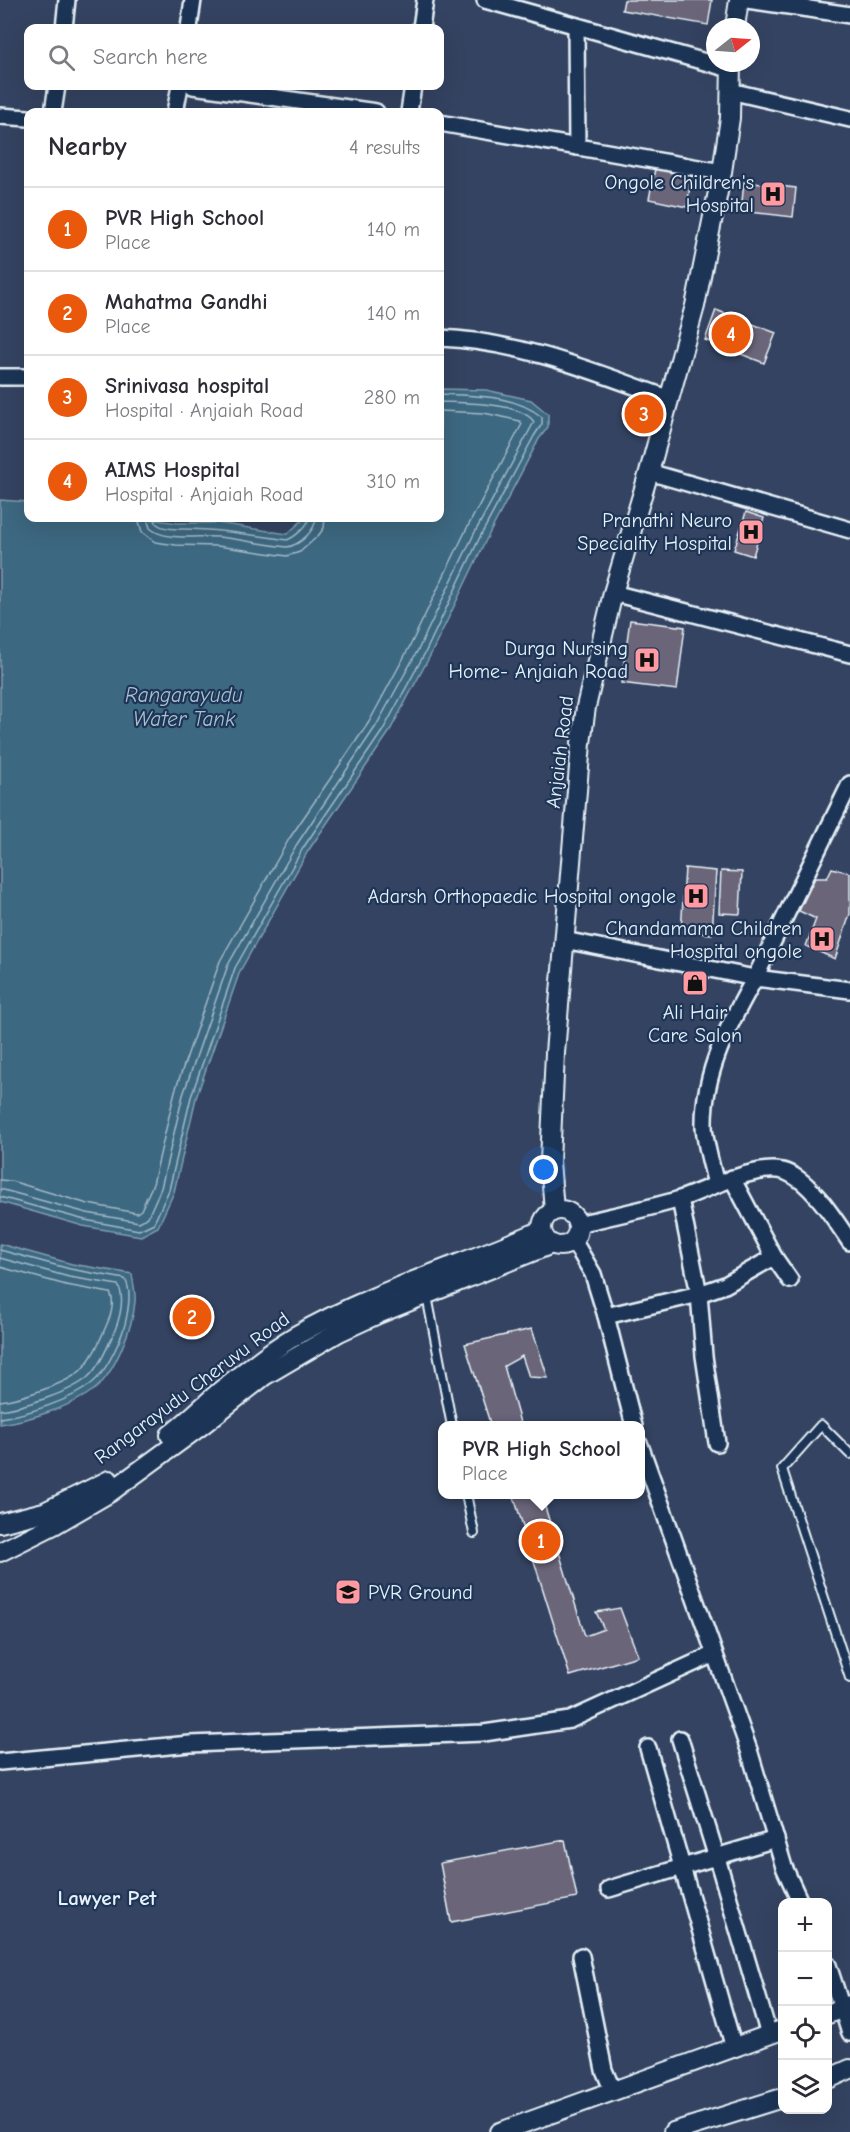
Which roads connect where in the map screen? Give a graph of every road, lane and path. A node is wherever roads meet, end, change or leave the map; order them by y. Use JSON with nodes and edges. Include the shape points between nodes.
{"nodes":[{"id":1,"x":67,"y":0,"type":"edge"},
{"id":2,"x":193,"y":0,"type":"edge"},
{"id":3,"x":425,"y":0,"type":"edge"},
{"id":4,"x":485,"y":0,"type":"edge"},
{"id":5,"x":739,"y":0,"type":"edge"},
{"id":6,"x":747,"y":0,"type":"edge"},
{"id":7,"x":850,"y":15,"type":"edge"},
{"id":8,"x":736,"y":18,"type":"edge"},
{"id":9,"x":64,"y":24,"type":"edge"},
{"id":10,"x":190,"y":24,"type":"edge"},
{"id":11,"x":422,"y":24,"type":"edge"},
{"id":12,"x":576,"y":26,"type":"junction"},
{"id":13,"x":706,"y":60,"type":"edge"},
{"id":14,"x":730,"y":72,"type":"edge"},
{"id":15,"x":56,"y":90,"type":"edge"},
{"id":16,"x":179,"y":90,"type":"edge"},
{"id":17,"x":221,"y":90,"type":"edge"},
{"id":18,"x":412,"y":90,"type":"edge"},
{"id":19,"x":730,"y":91,"type":"junction"},
{"id":20,"x":54,"y":108,"type":"edge"},
{"id":21,"x":177,"y":108,"type":"edge"},
{"id":22,"x":348,"y":108,"type":"edge"},
{"id":23,"x":410,"y":108,"type":"edge"},
{"id":24,"x":0,"y":116,"type":"edge"},
{"id":25,"x":24,"y":118,"type":"edge"},
{"id":26,"x":850,"y":119,"type":"edge"},
{"id":27,"x":444,"y":124,"type":"edge"},
{"id":28,"x":578,"y":147,"type":"junction"},
{"id":29,"x":722,"y":172,"type":"junction"},
{"id":30,"x":444,"y":339,"type":"edge"},
{"id":31,"x":0,"y":377,"type":"edge"},
{"id":32,"x":24,"y":377,"type":"edge"},
{"id":33,"x":670,"y":399,"type":"junction"},
{"id":34,"x":649,"y":471,"type":"junction"},
{"id":35,"x":850,"y":530,"type":"edge"},
{"id":36,"x":613,"y":593,"type":"junction"},
{"id":37,"x":850,"y":654,"type":"edge"},
{"id":38,"x":850,"y":784,"type":"edge"},
{"id":39,"x":564,"y":940,"type":"junction"},
{"id":40,"x":755,"y":978,"type":"junction"},
{"id":41,"x":850,"y":990,"type":"edge"},
{"id":42,"x":732,"y":1178,"type":"junction"},
{"id":43,"x":716,"y":1185,"type":"junction"},
{"id":44,"x":680,"y":1198,"type":"junction"},
{"id":45,"x":554,"y":1210,"type":"junction"},
{"id":46,"x":576,"y":1232,"type":"junction"},
{"id":47,"x":547,"y":1237,"type":"junction"},
{"id":48,"x":850,"y":1242,"type":"edge"},
{"id":49,"x":774,"y":1257,"type":"junction"},
{"id":50,"x":790,"y":1280,"type":"dead end"},
{"id":51,"x":699,"y":1294,"type":"junction"},
{"id":52,"x":426,"y":1295,"type":"junction"},
{"id":53,"x":606,"y":1316,"type":"junction"},
{"id":54,"x":451,"y":1421,"type":"edge"},
{"id":55,"x":633,"y":1421,"type":"edge"},
{"id":56,"x":717,"y":1443,"type":"dead end"},
{"id":57,"x":850,"y":1454,"type":"edge"},
{"id":58,"x":645,"y":1459,"type":"edge"},
{"id":59,"x":467,"y":1499,"type":"edge"},
{"id":60,"x":0,"y":1523,"type":"edge"},
{"id":61,"x":474,"y":1533,"type":"dead end"},
{"id":62,"x":0,"y":1552,"type":"edge"},
{"id":63,"x":714,"y":1654,"type":"junction"},
{"id":64,"x":850,"y":1678,"type":"edge"},
{"id":65,"x":680,"y":1739,"type":"dead end"},
{"id":66,"x":648,"y":1748,"type":"dead end"},
{"id":67,"x":0,"y":1762,"type":"edge"},
{"id":68,"x":776,"y":1839,"type":"junction"},
{"id":69,"x":717,"y":1858,"type":"junction"},
{"id":70,"x":683,"y":1868,"type":"junction"},
{"id":71,"x":609,"y":1889,"type":"dead end"},
{"id":72,"x":798,"y":1898,"type":"edge"},
{"id":73,"x":581,"y":1956,"type":"dead end"},
{"id":74,"x":832,"y":1980,"type":"edge"},
{"id":75,"x":840,"y":2009,"type":"edge"},
{"id":76,"x":776,"y":2032,"type":"edge"},
{"id":77,"x":850,"y":2033,"type":"edge"},
{"id":78,"x":734,"y":2048,"type":"junction"},
{"id":79,"x":850,"y":2068,"type":"edge"},
{"id":80,"x":832,"y":2077,"type":"edge"},
{"id":81,"x":613,"y":2091,"type":"junction"},
{"id":82,"x":778,"y":2100,"type":"edge"},
{"id":83,"x":500,"y":2132,"type":"edge"},
{"id":84,"x":673,"y":2132,"type":"edge"}],
"edges":[{"from":1,"to":9,"type":"street"},
{"from":2,"to":10,"type":"street"},
{"from":3,"to":11,"type":"street"},
{"from":4,"to":12,"type":"street"},
{"from":5,"to":8,"type":"street"},
{"from":6,"to":7,"type":"street"},
{"from":12,"to":13,"type":"street"},
{"from":12,"to":28,"type":"street"},
{"from":14,"to":19,"type":"street","name":"Anjaiah Road"},
{"from":15,"to":20,"type":"street"},
{"from":16,"to":21,"type":"street"},
{"from":17,"to":22,"type":"street"},
{"from":18,"to":23,"type":"street"},
{"from":19,"to":26,"type":"street"},
{"from":19,"to":29,"type":"street","name":"Anjaiah Road"},
{"from":24,"to":25,"type":"street"},
{"from":27,"to":28,"type":"street"},
{"from":28,"to":29,"type":"street"},
{"from":29,"to":33,"type":"street","name":"Anjaiah Road","via":[[695,306]]},
{"from":30,"to":33,"type":"street","via":[[522,349]]},
{"from":31,"to":32,"type":"street"},
{"from":33,"to":34,"type":"street","name":"Anjaiah Road"},
{"from":34,"to":35,"type":"street"},
{"from":34,"to":36,"type":"street","name":"Anjaiah Road"},
{"from":36,"to":37,"type":"street"},
{"from":36,"to":39,"type":"street","name":"Anjaiah Road","via":[[586,706]]},
{"from":38,"to":40,"type":"street"},
{"from":39,"to":40,"type":"street"},
{"from":39,"to":45,"type":"street","name":"Anjaiah Road","via":[[550,1162]]},
{"from":40,"to":41,"type":"street"},
{"from":40,"to":43,"type":"street","via":[[722,1042],[708,1083],[704,1127]]},
{"from":42,"to":43,"type":"street"},
{"from":42,"to":48,"type":"street","via":[[769,1170],[785,1172],[804,1184]]},
{"from":42,"to":49,"type":"street"},
{"from":43,"to":44,"type":"street"},
{"from":44,"to":46,"type":"street"},
{"from":44,"to":51,"type":"street"},
{"from":45,"to":46,"type":"street","via":[[561,1209],[575,1217]]},
{"from":45,"to":47,"type":"street","via":[[543,1222]]},
{"from":46,"to":47,"type":"street","via":[[563,1246]]},
{"from":46,"to":53,"type":"street"},
{"from":47,"to":52,"type":"street"},
{"from":47,"to":60,"type":"street","name":"Rangarayudu Cheruvu Road","via":[[500,1249],[344,1310],[269,1354],[109,1480],[44,1512]]},
{"from":49,"to":50,"type":"street"},
{"from":49,"to":51,"type":"street"},
{"from":51,"to":53,"type":"street"},
{"from":51,"to":56,"type":"street"},
{"from":52,"to":54,"type":"lane"},
{"from":52,"to":62,"type":"street","via":[[339,1332],[264,1376],[109,1492]]},
{"from":53,"to":55,"type":"street"},
{"from":57,"to":64,"type":"lane","via":[[821,1425],[782,1469]]},
{"from":58,"to":63,"type":"street"},
{"from":59,"to":61,"type":"lane"},
{"from":63,"to":67,"type":"street","via":[[570,1720],[484,1733],[190,1744]]},
{"from":63,"to":68,"type":"street"},
{"from":65,"to":69,"type":"street"},
{"from":66,"to":70,"type":"street"},
{"from":68,"to":69,"type":"street"},
{"from":68,"to":72,"type":"street"},
{"from":69,"to":70,"type":"street"},
{"from":69,"to":76,"type":"street"},
{"from":70,"to":71,"type":"street"},
{"from":70,"to":78,"type":"street"},
{"from":73,"to":81,"type":"street","via":[[604,2070]]},
{"from":74,"to":75,"type":"street"},
{"from":75,"to":77,"type":"street"},
{"from":76,"to":78,"type":"street"},
{"from":78,"to":81,"type":"street"},
{"from":79,"to":80,"type":"street"},
{"from":81,"to":83,"type":"street"},
{"from":82,"to":84,"type":"street"}]}
